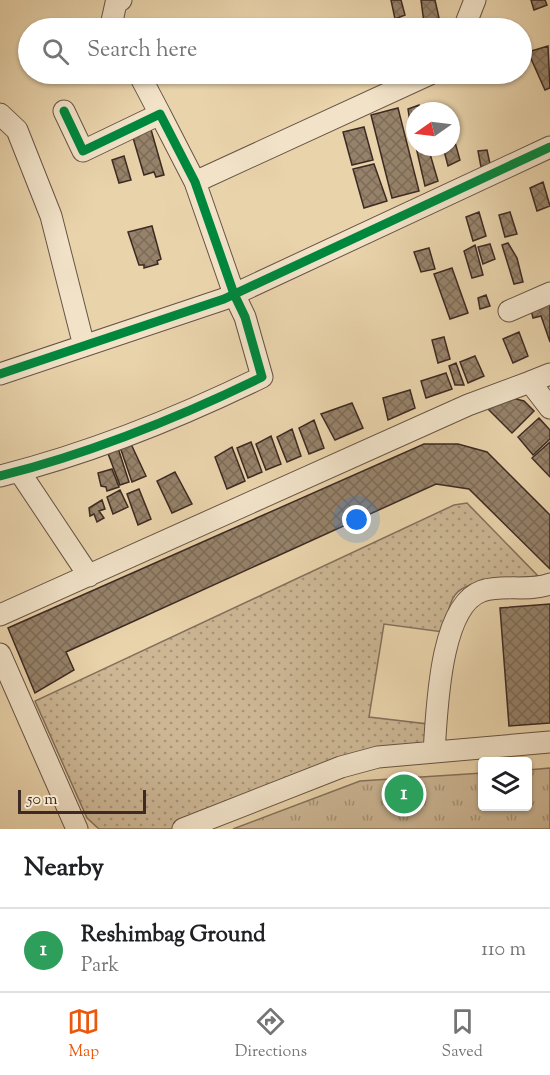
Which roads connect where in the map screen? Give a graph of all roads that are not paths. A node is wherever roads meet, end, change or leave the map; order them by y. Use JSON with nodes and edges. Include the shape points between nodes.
{"nodes":[{"id":1,"x":121,"y":0,"type":"edge"},
{"id":2,"x":475,"y":0,"type":"edge"},
{"id":3,"x":113,"y":18,"type":"edge"},
{"id":4,"x":468,"y":18,"type":"edge"},
{"id":5,"x":144,"y":84,"type":"edge"},
{"id":6,"x":408,"y":84,"type":"edge"},
{"id":7,"x":64,"y":111,"type":"dead end"},
{"id":8,"x":0,"y":114,"type":"edge"},
{"id":9,"x":160,"y":114,"type":"junction"},
{"id":10,"x":550,"y":147,"type":"edge"},
{"id":11,"x":195,"y":182,"type":"junction"},
{"id":12,"x":550,"y":293,"type":"edge"},
{"id":13,"x":234,"y":294,"type":"junction"},
{"id":14,"x":508,"y":311,"type":"dead end"},
{"id":15,"x":84,"y":346,"type":"junction"},
{"id":16,"x":0,"y":374,"type":"edge"},
{"id":17,"x":550,"y":374,"type":"edge"},
{"id":18,"x":530,"y":382,"type":"junction"},
{"id":19,"x":550,"y":408,"type":"edge"},
{"id":20,"x":9,"y":474,"type":"edge"},
{"id":21,"x":89,"y":576,"type":"junction"},
{"id":22,"x":550,"y":584,"type":"edge"},
{"id":23,"x":0,"y":615,"type":"edge"},
{"id":24,"x":0,"y":654,"type":"edge"},
{"id":25,"x":550,"y":742,"type":"edge"},
{"id":26,"x":434,"y":752,"type":"junction"},
{"id":27,"x":77,"y":829,"type":"edge"},
{"id":28,"x":183,"y":829,"type":"edge"}],
"edges":[{"from":1,"to":3,"type":"street","via":[[116,3]]},
{"from":2,"to":4,"type":"street"},
{"from":5,"to":9,"type":"street"},
{"from":6,"to":11,"type":"street"},
{"from":7,"to":9,"type":"street","via":[[84,151]]},
{"from":8,"to":15,"type":"street","via":[[17,130],[51,216]]},
{"from":9,"to":11,"type":"street"},
{"from":10,"to":13,"type":"street"},
{"from":11,"to":13,"type":"street"},
{"from":12,"to":14,"type":"street"},
{"from":13,"to":15,"type":"street"},
{"from":13,"to":20,"type":"street","via":[[245,317],[262,377],[187,414]]},
{"from":15,"to":16,"type":"street"},
{"from":17,"to":18,"type":"street"},
{"from":18,"to":19,"type":"street"},
{"from":18,"to":21,"type":"street","via":[[468,405]]},
{"from":20,"to":21,"type":"street"},
{"from":21,"to":23,"type":"street"},
{"from":22,"to":26,"type":"street","via":[[481,592],[469,598],[460,611],[449,635]]},
{"from":24,"to":27,"type":"street"},
{"from":25,"to":26,"type":"street"},
{"from":26,"to":28,"type":"street","via":[[378,757],[341,767]]}]}
